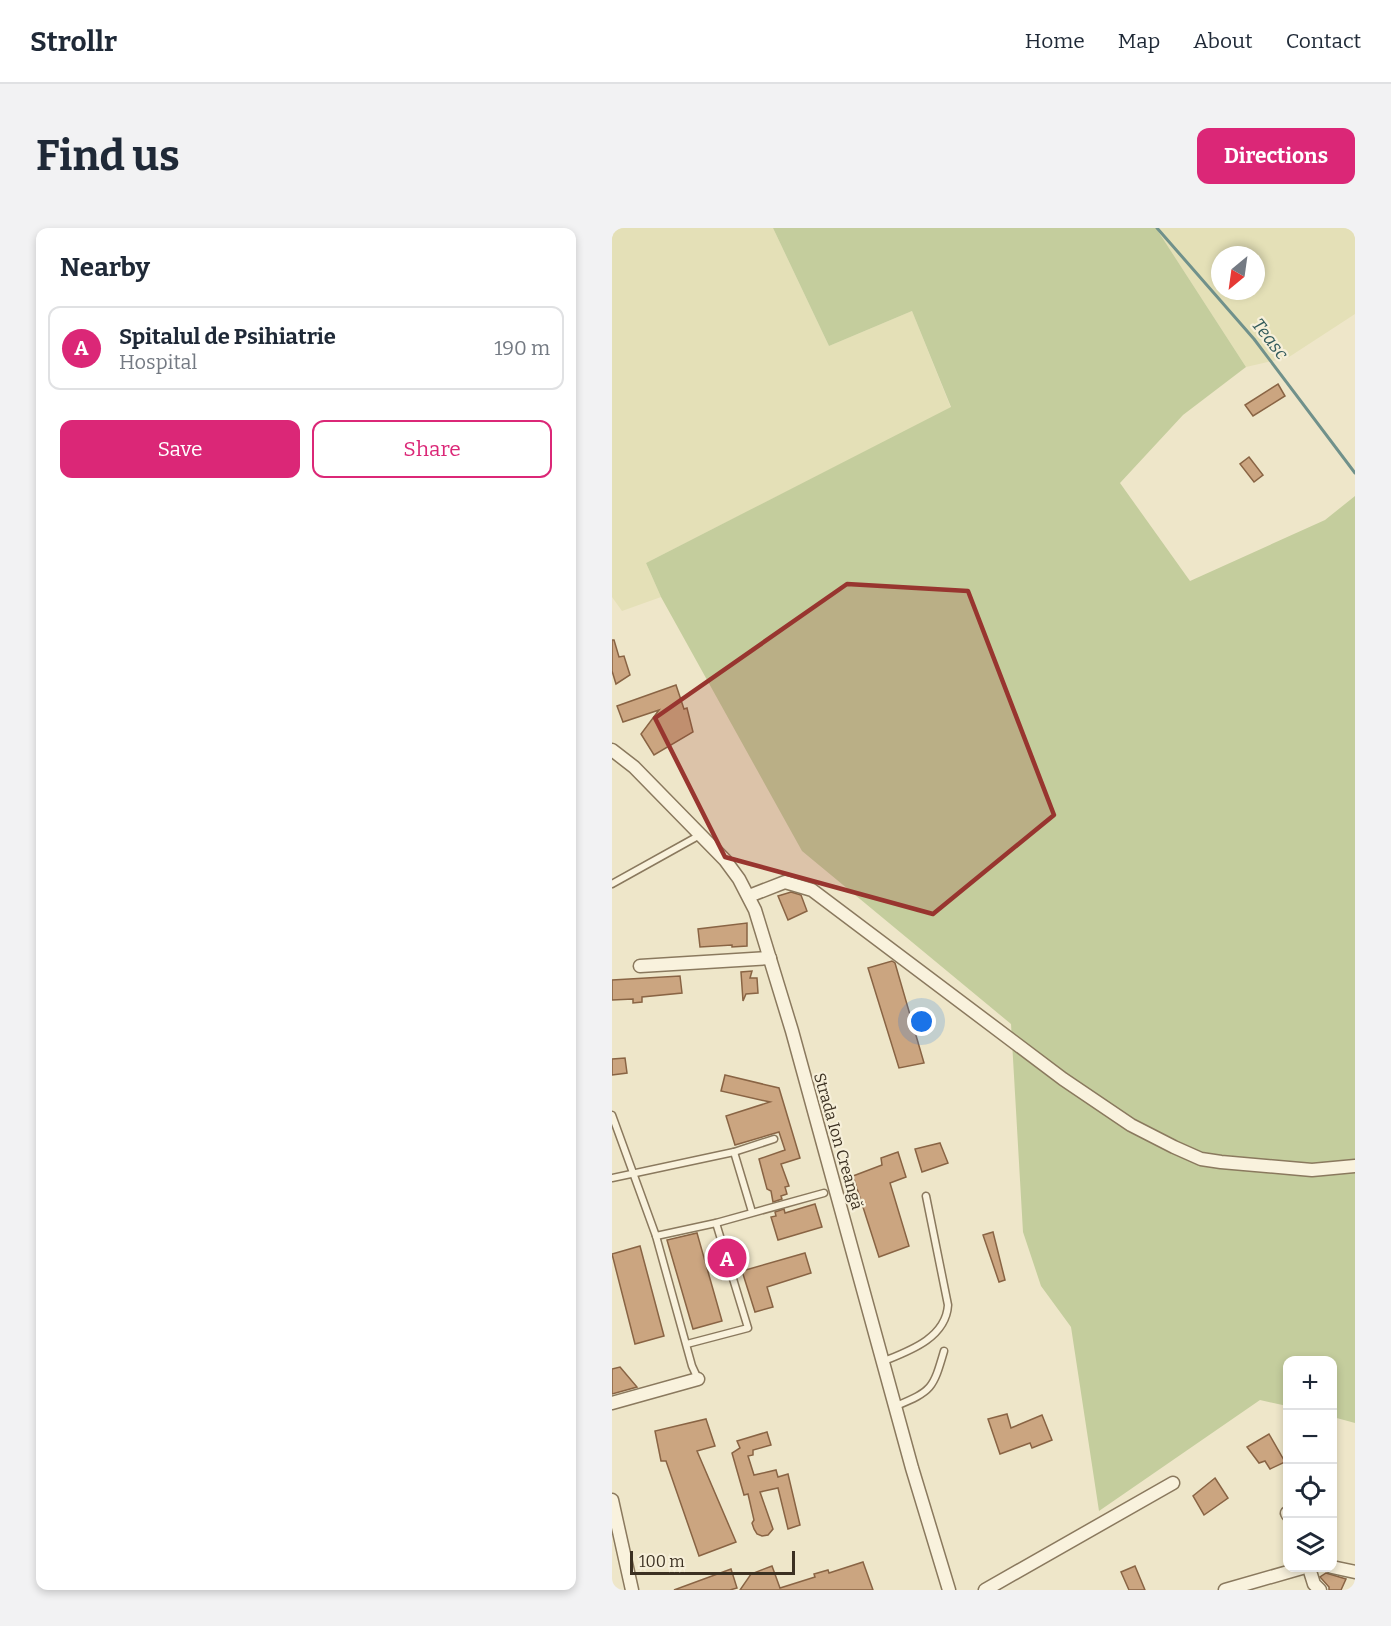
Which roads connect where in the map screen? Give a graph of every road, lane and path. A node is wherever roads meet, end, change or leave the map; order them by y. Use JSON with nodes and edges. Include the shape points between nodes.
{"nodes":[{"id":1,"x":612,"y":750,"type":"edge"},
{"id":2,"x":701,"y":835,"type":"junction"},
{"id":3,"x":612,"y":884,"type":"edge"},
{"id":4,"x":749,"y":896,"type":"junction"},
{"id":5,"x":770,"y":958,"type":"junction"},
{"id":6,"x":640,"y":966,"type":"dead end"},
{"id":7,"x":612,"y":1115,"type":"edge"},
{"id":8,"x":774,"y":1139,"type":"dead end"},
{"id":9,"x":734,"y":1152,"type":"junction"},
{"id":10,"x":1355,"y":1167,"type":"edge"},
{"id":11,"x":633,"y":1174,"type":"junction"},
{"id":12,"x":612,"y":1178,"type":"edge"},
{"id":13,"x":824,"y":1193,"type":"dead end"},
{"id":14,"x":926,"y":1196,"type":"dead end"},
{"id":15,"x":752,"y":1212,"type":"junction"},
{"id":16,"x":716,"y":1223,"type":"junction"},
{"id":17,"x":656,"y":1236,"type":"junction"},
{"id":18,"x":687,"y":1344,"type":"junction"},
{"id":19,"x":944,"y":1351,"type":"dead end"},
{"id":20,"x":884,"y":1361,"type":"junction"},
{"id":21,"x":698,"y":1379,"type":"joint"},
{"id":22,"x":612,"y":1403,"type":"edge"},
{"id":23,"x":895,"y":1407,"type":"junction"},
{"id":24,"x":1173,"y":1483,"type":"dead end"},
{"id":25,"x":612,"y":1500,"type":"edge"},
{"id":26,"x":1337,"y":1568,"type":"edge"},
{"id":27,"x":1288,"y":1572,"type":"edge"},
{"id":28,"x":1311,"y":1572,"type":"edge"},
{"id":29,"x":1355,"y":1572,"type":"edge"},
{"id":30,"x":632,"y":1590,"type":"edge"},
{"id":31,"x":949,"y":1590,"type":"edge"},
{"id":32,"x":985,"y":1590,"type":"edge"},
{"id":33,"x":1226,"y":1590,"type":"edge"},
{"id":34,"x":1320,"y":1590,"type":"edge"}],
"edges":[{"from":1,"to":2,"type":"street","name":"Strada Ion Creangă"},
{"from":2,"to":3,"type":"lane"},
{"from":2,"to":4,"type":"street","name":"Strada Ion Creangă","via":[[725,860]]},
{"from":4,"to":5,"type":"street","name":"Strada Ion Creangă"},
{"from":4,"to":10,"type":"street","via":[[785,882],[812,890],[1063,1079],[1131,1125],[1174,1147],[1201,1159],[1221,1162],[1312,1170]]},
{"from":5,"to":6,"type":"street"},
{"from":5,"to":20,"type":"street","name":"Strada Ion Creangă"},
{"from":7,"to":11,"type":"lane"},
{"from":8,"to":9,"type":"lane"},
{"from":9,"to":11,"type":"lane"},
{"from":9,"to":15,"type":"lane"},
{"from":11,"to":12,"type":"lane"},
{"from":11,"to":17,"type":"lane"},
{"from":13,"to":15,"type":"lane"},
{"from":14,"to":20,"type":"lane","via":[[948,1313],[944,1322],[917,1347]]},
{"from":15,"to":16,"type":"lane"},
{"from":16,"to":17,"type":"lane"},
{"from":16,"to":18,"type":"lane","via":[[748,1328]]},
{"from":17,"to":18,"type":"lane"},
{"from":18,"to":21,"type":"lane"},
{"from":19,"to":23,"type":"lane","via":[[929,1390]]},
{"from":20,"to":23,"type":"street","name":"Strada Ion Creangă"},
{"from":21,"to":22,"type":"street"},
{"from":23,"to":31,"type":"street","name":"Strada Ion Creangă"},
{"from":24,"to":32,"type":"street"},
{"from":25,"to":30,"type":"street"},
{"from":26,"to":29,"type":"street"},
{"from":27,"to":33,"type":"street"},
{"from":28,"to":34,"type":"street"}]}
